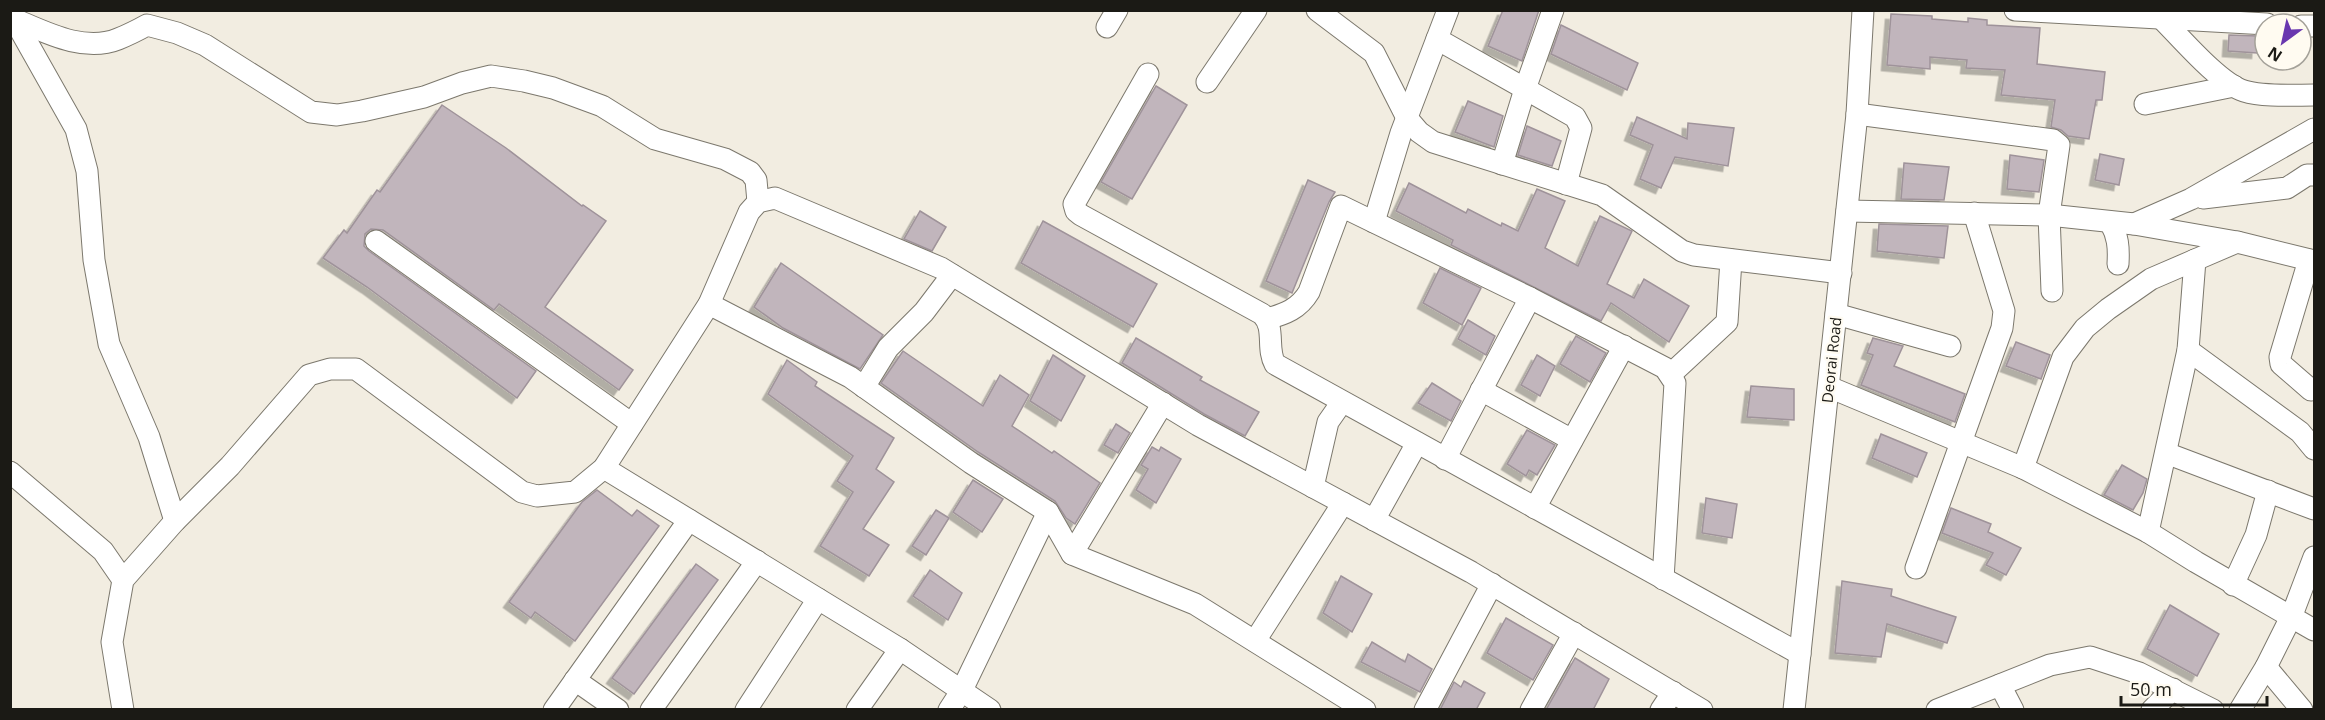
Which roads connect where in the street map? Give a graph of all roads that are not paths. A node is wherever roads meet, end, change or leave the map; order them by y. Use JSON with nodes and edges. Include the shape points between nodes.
{"nodes":[{"id":1,"x":1256,"y":10,"type":"edge"},
{"id":2,"x":1448,"y":10,"type":"edge"},
{"id":3,"x":1553,"y":10,"type":"edge"},
{"id":4,"x":1863,"y":10,"type":"edge"},
{"id":5,"x":2015,"y":10,"type":"edge"},
{"id":6,"x":1331,"y":14,"type":"edge"},
{"id":7,"x":2159,"y":16,"type":"edge"},
{"id":8,"x":12,"y":17,"type":"edge"},
{"id":9,"x":2253,"y":23,"type":"edge"},
{"id":10,"x":1437,"y":39,"type":"junction"},
{"id":11,"x":1148,"y":74,"type":"dead end"},
{"id":12,"x":1207,"y":82,"type":"dead end"},
{"id":13,"x":2234,"y":86,"type":"junction"},
{"id":14,"x":1525,"y":89,"type":"junction"},
{"id":15,"x":2314,"y":96,"type":"edge"},
{"id":16,"x":2145,"y":104,"type":"dead end"},
{"id":17,"x":1857,"y":114,"type":"junction"},
{"id":18,"x":1407,"y":118,"type":"junction"},
{"id":19,"x":2314,"y":129,"type":"edge"},
{"id":20,"x":1502,"y":164,"type":"junction"},
{"id":21,"x":2314,"y":175,"type":"edge"},
{"id":22,"x":1566,"y":184,"type":"junction"},
{"id":23,"x":2192,"y":199,"type":"junction"},
{"id":24,"x":758,"y":202,"type":"junction"},
{"id":25,"x":1847,"y":211,"type":"junction"},
{"id":26,"x":1974,"y":213,"type":"junction"},
{"id":27,"x":2049,"y":214,"type":"junction"},
{"id":28,"x":1374,"y":222,"type":"junction"},
{"id":29,"x":2110,"y":222,"type":"junction"},
{"id":30,"x":2134,"y":224,"type":"junction"},
{"id":31,"x":376,"y":241,"type":"dead end"},
{"id":32,"x":2237,"y":242,"type":"junction"},
{"id":33,"x":1731,"y":260,"type":"junction"},
{"id":34,"x":2195,"y":260,"type":"junction"},
{"id":35,"x":2312,"y":261,"type":"edge"},
{"id":36,"x":2118,"y":264,"type":"dead end"},
{"id":37,"x":1841,"y":273,"type":"junction"},
{"id":38,"x":952,"y":275,"type":"junction"},
{"id":39,"x":2052,"y":291,"type":"dead end"},
{"id":40,"x":1530,"y":298,"type":"junction"},
{"id":41,"x":709,"y":304,"type":"junction"},
{"id":42,"x":1836,"y":314,"type":"junction"},
{"id":43,"x":1267,"y":319,"type":"junction"},
{"id":44,"x":1624,"y":346,"type":"junction"},
{"id":45,"x":1950,"y":346,"type":"dead end"},
{"id":46,"x":2188,"y":350,"type":"junction"},
{"id":47,"x":1671,"y":374,"type":"junction"},
{"id":48,"x":864,"y":387,"type":"junction"},
{"id":49,"x":1828,"y":387,"type":"junction"},
{"id":50,"x":1481,"y":390,"type":"junction"},
{"id":51,"x":2312,"y":390,"type":"dead end"},
{"id":52,"x":1342,"y":402,"type":"junction"},
{"id":53,"x":1163,"y":404,"type":"junction"},
{"id":54,"x":632,"y":424,"type":"junction"},
{"id":55,"x":1572,"y":440,"type":"junction"},
{"id":56,"x":1960,"y":442,"type":"junction"},
{"id":57,"x":1417,"y":443,"type":"junction"},
{"id":58,"x":2314,"y":449,"type":"edge"},
{"id":59,"x":2166,"y":453,"type":"junction"},
{"id":60,"x":1445,"y":459,"type":"junction"},
{"id":61,"x":604,"y":468,"type":"junction"},
{"id":62,"x":2023,"y":468,"type":"junction"},
{"id":63,"x":10,"y":472,"type":"edge"},
{"id":64,"x":1313,"y":487,"type":"junction"},
{"id":65,"x":2268,"y":491,"type":"junction"},
{"id":66,"x":1343,"y":503,"type":"junction"},
{"id":67,"x":1535,"y":508,"type":"junction"},
{"id":68,"x":2314,"y":508,"type":"edge"},
{"id":69,"x":1048,"y":512,"type":"junction"},
{"id":70,"x":689,"y":520,"type":"junction"},
{"id":71,"x":1374,"y":520,"type":"junction"},
{"id":72,"x":175,"y":521,"type":"junction"},
{"id":73,"x":2148,"y":532,"type":"junction"},
{"id":74,"x":1072,"y":554,"type":"junction"},
{"id":75,"x":2314,"y":557,"type":"edge"},
{"id":76,"x":757,"y":561,"type":"junction"},
{"id":77,"x":1916,"y":568,"type":"dead end"},
{"id":78,"x":1664,"y":579,"type":"junction"},
{"id":79,"x":123,"y":580,"type":"junction"},
{"id":80,"x":1492,"y":584,"type":"junction"},
{"id":81,"x":2233,"y":585,"type":"junction"},
{"id":82,"x":818,"y":599,"type":"junction"},
{"id":83,"x":2292,"y":615,"type":"junction"},
{"id":84,"x":2314,"y":630,"type":"edge"},
{"id":85,"x":1574,"y":633,"type":"junction"},
{"id":86,"x":1255,"y":641,"type":"junction"},
{"id":87,"x":900,"y":649,"type":"junction"},
{"id":88,"x":1800,"y":654,"type":"junction"},
{"id":89,"x":2266,"y":668,"type":"junction"},
{"id":90,"x":575,"y":681,"type":"junction"},
{"id":91,"x":2000,"y":685,"type":"junction"},
{"id":92,"x":2173,"y":688,"type":"junction"},
{"id":93,"x":962,"y":690,"type":"junction"},
{"id":94,"x":1673,"y":692,"type":"junction"},
{"id":95,"x":123,"y":710,"type":"edge"},
{"id":96,"x":554,"y":710,"type":"edge"},
{"id":97,"x":618,"y":710,"type":"edge"},
{"id":98,"x":651,"y":710,"type":"edge"},
{"id":99,"x":746,"y":710,"type":"edge"},
{"id":100,"x":857,"y":710,"type":"edge"},
{"id":101,"x":949,"y":710,"type":"edge"},
{"id":102,"x":990,"y":710,"type":"edge"},
{"id":103,"x":1365,"y":710,"type":"edge"},
{"id":104,"x":1425,"y":710,"type":"edge"},
{"id":105,"x":1531,"y":710,"type":"edge"},
{"id":106,"x":1661,"y":710,"type":"edge"},
{"id":107,"x":1702,"y":710,"type":"edge"},
{"id":108,"x":1794,"y":710,"type":"edge"},
{"id":109,"x":1937,"y":710,"type":"edge"},
{"id":110,"x":2013,"y":710,"type":"edge"},
{"id":111,"x":2152,"y":710,"type":"edge"},
{"id":112,"x":2213,"y":710,"type":"edge"},
{"id":113,"x":2240,"y":710,"type":"edge"},
{"id":114,"x":2302,"y":710,"type":"edge"}],
"edges":[{"from":1,"to":12,"type":"street"},
{"from":2,"to":10,"type":"street"},
{"from":3,"to":14,"type":"street"},
{"from":4,"to":17,"type":"street","name":"Deorai Road"},
{"from":5,"to":7,"type":"street"},
{"from":6,"to":18,"type":"street","via":[[1374,53]]},
{"from":7,"to":9,"type":"street"},
{"from":7,"to":13,"type":"street"},
{"from":8,"to":24,"type":"street","via":[[85,44],[116,40],[147,25],[177,33],[205,45],[311,112],[337,115],[413,100],[491,76],[553,88],[602,106],[655,139],[725,159],[750,172],[756,180]]},
{"from":8,"to":72,"type":"street","via":[[76,129],[87,171],[94,260],[109,344],[149,438]]},
{"from":10,"to":14,"type":"street"},
{"from":10,"to":18,"type":"street"},
{"from":11,"to":43,"type":"street","via":[[1074,204],[1076,211]]},
{"from":13,"to":15,"type":"street","via":[[2256,93]]},
{"from":13,"to":16,"type":"street"},
{"from":14,"to":20,"type":"street"},
{"from":14,"to":22,"type":"street","via":[[1579,122],[1581,128]]},
{"from":17,"to":25,"type":"street","name":"Deorai Road"},
{"from":17,"to":27,"type":"street","via":[[2054,140],[2059,145],[2059,155]]},
{"from":18,"to":20,"type":"street","via":[[1434,142]]},
{"from":18,"to":28,"type":"street"},
{"from":19,"to":23,"type":"street"},
{"from":20,"to":22,"type":"street"},
{"from":21,"to":23,"type":"street","via":[[2307,175],[2287,188]]},
{"from":22,"to":33,"type":"street","via":[[1602,195],[1682,251]]},
{"from":23,"to":30,"type":"street"},
{"from":24,"to":38,"type":"street","via":[[775,198]]},
{"from":24,"to":41,"type":"street","via":[[749,212]]},
{"from":25,"to":26,"type":"street"},
{"from":25,"to":37,"type":"street","name":"Deorai Road"},
{"from":26,"to":27,"type":"street"},
{"from":26,"to":56,"type":"street","via":[[2004,311],[2002,328]]},
{"from":27,"to":29,"type":"street"},
{"from":27,"to":39,"type":"street"},
{"from":28,"to":40,"type":"street"},
{"from":28,"to":43,"type":"street","via":[[1341,206],[1303,302]]},
{"from":29,"to":30,"type":"street"},
{"from":29,"to":36,"type":"street","via":[[2119,245]]},
{"from":30,"to":32,"type":"street"},
{"from":31,"to":54,"type":"street"},
{"from":32,"to":34,"type":"street"},
{"from":32,"to":35,"type":"street"},
{"from":33,"to":37,"type":"street"},
{"from":33,"to":47,"type":"street","via":[[1726,322]]},
{"from":34,"to":46,"type":"street"},
{"from":34,"to":62,"type":"street","via":[[2151,279],[2085,328],[2063,357]]},
{"from":35,"to":51,"type":"street","via":[[2280,357],[2281,364]]},
{"from":37,"to":42,"type":"street","name":"Deorai Road"},
{"from":38,"to":48,"type":"street","via":[[924,312],[888,348]]},
{"from":38,"to":53,"type":"street"},
{"from":40,"to":44,"type":"street"},
{"from":40,"to":50,"type":"street"},
{"from":41,"to":48,"type":"street"},
{"from":41,"to":54,"type":"street"},
{"from":42,"to":45,"type":"street"},
{"from":42,"to":49,"type":"street","name":"Deorai Road"},
{"from":43,"to":52,"type":"street","via":[[1275,364]]},
{"from":44,"to":47,"type":"street"},
{"from":44,"to":55,"type":"street"},
{"from":46,"to":58,"type":"street","via":[[2300,432]]},
{"from":46,"to":59,"type":"street"},
{"from":47,"to":78,"type":"street","via":[[1675,383]]},
{"from":48,"to":69,"type":"street","via":[[970,463]]},
{"from":49,"to":56,"type":"street"},
{"from":49,"to":88,"type":"street","name":"Deorai Road"},
{"from":50,"to":55,"type":"street"},
{"from":50,"to":60,"type":"street"},
{"from":52,"to":57,"type":"street"},
{"from":52,"to":64,"type":"street","via":[[1328,423]]},
{"from":53,"to":64,"type":"street"},
{"from":53,"to":74,"type":"street"},
{"from":54,"to":61,"type":"street"},
{"from":55,"to":67,"type":"street"},
{"from":56,"to":62,"type":"street"},
{"from":56,"to":77,"type":"street"},
{"from":57,"to":60,"type":"street"},
{"from":57,"to":71,"type":"street"},
{"from":59,"to":65,"type":"street"},
{"from":59,"to":73,"type":"street"},
{"from":60,"to":67,"type":"street"},
{"from":61,"to":70,"type":"street"},
{"from":61,"to":72,"type":"street","via":[[575,492],[537,496],[522,492],[356,369],[330,369],[309,375],[230,466]]},
{"from":62,"to":73,"type":"street"},
{"from":63,"to":79,"type":"street","via":[[103,551]]},
{"from":64,"to":66,"type":"street"},
{"from":65,"to":68,"type":"street"},
{"from":65,"to":81,"type":"street","via":[[2256,536]]},
{"from":66,"to":71,"type":"street"},
{"from":66,"to":86,"type":"street"},
{"from":67,"to":78,"type":"street"},
{"from":69,"to":74,"type":"street"},
{"from":69,"to":93,"type":"street"},
{"from":70,"to":76,"type":"street"},
{"from":70,"to":90,"type":"street"},
{"from":71,"to":80,"type":"street"},
{"from":72,"to":79,"type":"street"},
{"from":73,"to":81,"type":"street"},
{"from":74,"to":86,"type":"street","via":[[1195,604]]},
{"from":75,"to":83,"type":"street"},
{"from":76,"to":82,"type":"street"},
{"from":76,"to":98,"type":"street"},
{"from":78,"to":88,"type":"street"},
{"from":79,"to":95,"type":"street","via":[[112,642]]},
{"from":80,"to":85,"type":"street"},
{"from":80,"to":104,"type":"street"},
{"from":81,"to":83,"type":"street"},
{"from":82,"to":87,"type":"street"},
{"from":82,"to":99,"type":"street"},
{"from":83,"to":84,"type":"street"},
{"from":83,"to":89,"type":"street"},
{"from":85,"to":94,"type":"street"},
{"from":85,"to":105,"type":"street"},
{"from":86,"to":103,"type":"street"},
{"from":87,"to":93,"type":"street"},
{"from":87,"to":100,"type":"street"},
{"from":88,"to":108,"type":"street","name":"Deorai Road"},
{"from":89,"to":113,"type":"street"},
{"from":89,"to":114,"type":"street"},
{"from":90,"to":96,"type":"street"},
{"from":90,"to":97,"type":"street"},
{"from":91,"to":92,"type":"street","via":[[2050,665],[2090,657]]},
{"from":91,"to":109,"type":"street"},
{"from":91,"to":110,"type":"street"},
{"from":92,"to":111,"type":"street"},
{"from":92,"to":112,"type":"street"},
{"from":93,"to":101,"type":"street"},
{"from":93,"to":102,"type":"street"},
{"from":94,"to":106,"type":"street"},
{"from":94,"to":107,"type":"street"}]}
